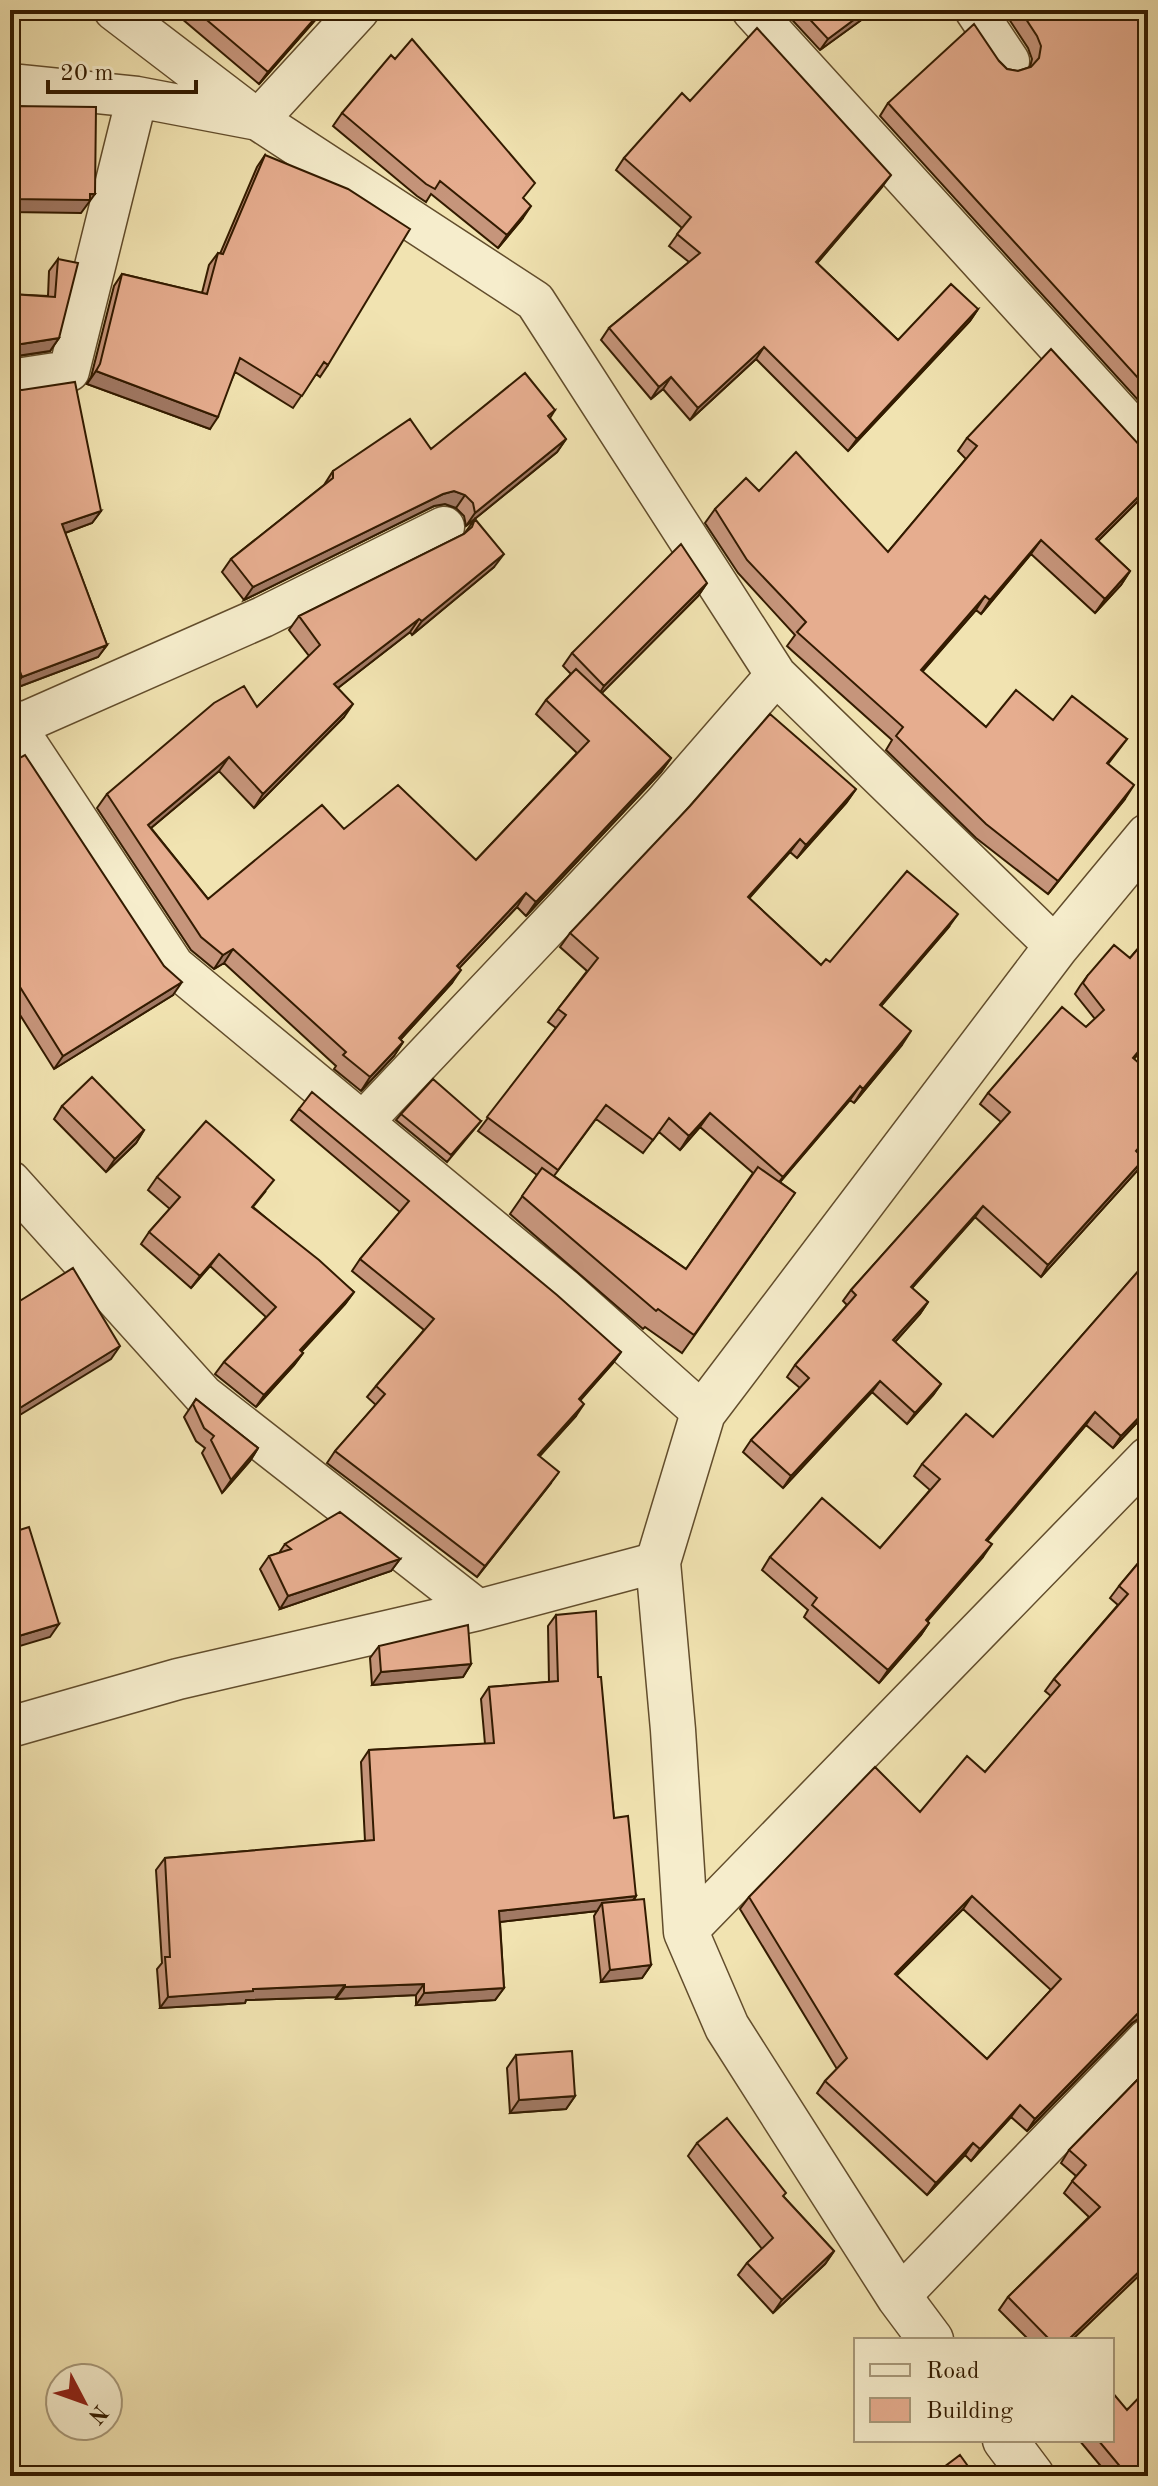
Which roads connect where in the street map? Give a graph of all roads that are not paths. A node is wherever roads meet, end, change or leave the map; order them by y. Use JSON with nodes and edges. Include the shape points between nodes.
{"nodes":[{"id":1,"x":114,"y":10,"type":"edge"},
{"id":2,"x":359,"y":10,"type":"edge"},
{"id":3,"x":752,"y":10,"type":"edge"},
{"id":4,"x":975,"y":10,"type":"edge"},
{"id":5,"x":1009,"y":61,"type":"dead end"},
{"id":6,"x":10,"y":84,"type":"edge"},
{"id":7,"x":137,"y":97,"type":"junction"},
{"id":8,"x":258,"y":120,"type":"junction"},
{"id":9,"x":10,"y":380,"type":"edge"},
{"id":10,"x":1148,"y":445,"type":"edge"},
{"id":11,"x":444,"y":527,"type":"dead end"},
{"id":12,"x":776,"y":675,"type":"junction"},
{"id":13,"x":13,"y":722,"type":"edge"},
{"id":14,"x":1148,"y":836,"type":"edge"},
{"id":15,"x":1056,"y":947,"type":"junction"},
{"id":16,"x":363,"y":1122,"type":"junction"},
{"id":17,"x":10,"y":1181,"type":"edge"},
{"id":18,"x":703,"y":1413,"type":"junction"},
{"id":19,"x":1148,"y":1457,"type":"edge"},
{"id":20,"x":658,"y":1562,"type":"junction"},
{"id":21,"x":478,"y":1610,"type":"junction"},
{"id":22,"x":10,"y":1727,"type":"edge"},
{"id":23,"x":686,"y":1932,"type":"junction"},
{"id":24,"x":1148,"y":2039,"type":"edge"},
{"id":25,"x":899,"y":2297,"type":"junction"},
{"id":26,"x":930,"y":2338,"type":"edge"},
{"id":27,"x":1006,"y":2442,"type":"edge"},
{"id":28,"x":1032,"y":2476,"type":"edge"}],
"edges":[{"from":1,"to":8,"type":"street"},
{"from":2,"to":8,"type":"street"},
{"from":3,"to":10,"type":"street"},
{"from":4,"to":5,"type":"street"},
{"from":6,"to":7,"type":"street"},
{"from":7,"to":8,"type":"street"},
{"from":7,"to":9,"type":"street","via":[[69,371]]},
{"from":8,"to":12,"type":"street","via":[[535,301]]},
{"from":11,"to":13,"type":"street","via":[[263,617]]},
{"from":12,"to":15,"type":"street"},
{"from":12,"to":16,"type":"street","via":[[663,805]]},
{"from":13,"to":16,"type":"street","via":[[174,966]]},
{"from":14,"to":15,"type":"street"},
{"from":15,"to":18,"type":"street"},
{"from":16,"to":18,"type":"street"},
{"from":17,"to":21,"type":"street","via":[[203,1395]]},
{"from":18,"to":20,"type":"street"},
{"from":19,"to":23,"type":"street"},
{"from":20,"to":21,"type":"street"},
{"from":20,"to":23,"type":"street"},
{"from":21,"to":22,"type":"street","via":[[178,1679]]},
{"from":23,"to":25,"type":"street","via":[[727,2027]]},
{"from":24,"to":25,"type":"street"},
{"from":25,"to":26,"type":"street"},
{"from":27,"to":28,"type":"street"}]}
